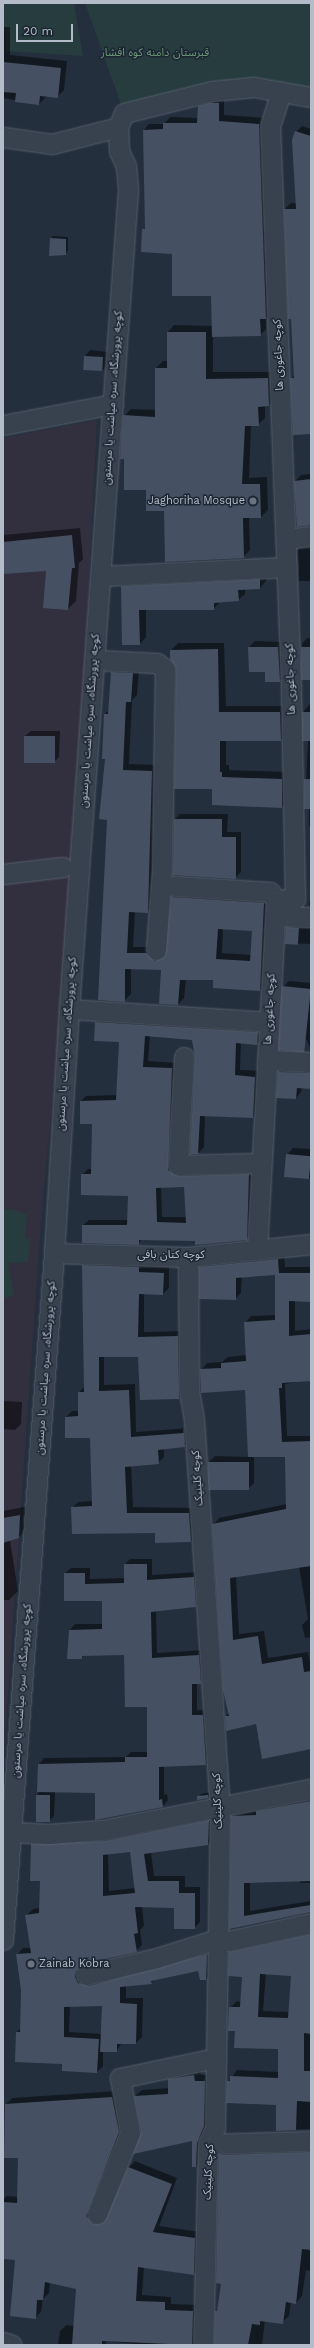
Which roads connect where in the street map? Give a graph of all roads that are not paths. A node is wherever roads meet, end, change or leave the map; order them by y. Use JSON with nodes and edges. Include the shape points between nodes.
{"nodes":[{"id":1,"x":281,"y":92,"type":"junction"},
{"id":2,"x":311,"y":97,"type":"edge"},
{"id":3,"x":118,"y":127,"type":"junction"},
{"id":4,"x":3,"y":137,"type":"edge"},
{"id":5,"x":113,"y":404,"type":"junction"},
{"id":6,"x":3,"y":425,"type":"edge"},
{"id":7,"x":311,"y":536,"type":"edge"},
{"id":8,"x":286,"y":539,"type":"junction"},
{"id":9,"x":287,"y":567,"type":"junction"},
{"id":10,"x":101,"y":576,"type":"junction"},
{"id":11,"x":95,"y":660,"type":"junction"},
{"id":12,"x":63,"y":867,"type":"dead end"},
{"id":13,"x":3,"y":874,"type":"edge"},
{"id":14,"x":161,"y":885,"type":"junction"},
{"id":15,"x":276,"y":908,"type":"junction"},
{"id":16,"x":311,"y":918,"type":"edge"},
{"id":17,"x":156,"y":950,"type":"dead end"},
{"id":18,"x":69,"y":1009,"type":"junction"},
{"id":19,"x":269,"y":1022,"type":"junction"},
{"id":20,"x":184,"y":1057,"type":"dead end"},
{"id":21,"x":268,"y":1060,"type":"junction"},
{"id":22,"x":311,"y":1062,"type":"edge"},
{"id":23,"x":260,"y":1163,"type":"junction"},
{"id":24,"x":311,"y":1244,"type":"edge"},
{"id":25,"x":257,"y":1250,"type":"junction"},
{"id":26,"x":54,"y":1253,"type":"junction"},
{"id":27,"x":188,"y":1257,"type":"junction"},
{"id":28,"x":10,"y":1742,"type":"edge"},
{"id":29,"x":311,"y":1789,"type":"edge"},
{"id":30,"x":220,"y":1807,"type":"junction"},
{"id":31,"x":11,"y":1832,"type":"junction"},
{"id":32,"x":311,"y":1923,"type":"edge"},
{"id":33,"x":217,"y":1938,"type":"junction"},
{"id":34,"x":3,"y":1940,"type":"edge"},
{"id":35,"x":86,"y":1975,"type":"dead end"},
{"id":36,"x":216,"y":2058,"type":"junction"},
{"id":37,"x":311,"y":2141,"type":"edge"},
{"id":38,"x":208,"y":2144,"type":"junction"},
{"id":39,"x":97,"y":2214,"type":"dead end"},
{"id":40,"x":3,"y":2342,"type":"edge"},
{"id":41,"x":12,"y":2345,"type":"edge"},
{"id":42,"x":203,"y":2345,"type":"edge"}],
"edges":[{"from":1,"to":2,"type":"street"},
{"from":1,"to":3,"type":"street","via":[[254,87],[212,91],[124,113]]},
{"from":1,"to":8,"type":"street","name":"کوچه جاغوری ها","via":[[270,126]]},
{"from":3,"to":4,"type":"street","via":[[52,144]]},
{"from":3,"to":5,"type":"street","name":"کوچه پرورشگاه، سره میاشت یا مرستون","via":[[119,150],[126,166],[128,189]]},
{"from":5,"to":6,"type":"street"},
{"from":5,"to":10,"type":"street","name":"کوچه پرورشگاه، سره میاشت یا مرستون"},
{"from":7,"to":8,"type":"street"},
{"from":8,"to":9,"type":"street","name":"کوچه جاغوری ها"},
{"from":9,"to":10,"type":"street"},
{"from":9,"to":15,"type":"street","name":"کوچه جاغوری ها","via":[[296,899]]},
{"from":10,"to":11,"type":"street","name":"کوچه پرورشگاه، سره میاشت یا مرستون"},
{"from":11,"to":14,"type":"street","via":[[157,663],[164,669]]},
{"from":11,"to":18,"type":"street","name":"کوچه پرورشگاه، سره میاشت یا مرستون"},
{"from":12,"to":13,"type":"street"},
{"from":14,"to":15,"type":"street","via":[[270,892]]},
{"from":14,"to":17,"type":"street"},
{"from":15,"to":16,"type":"street"},
{"from":15,"to":19,"type":"street","name":"کوچه جاغوری ها"},
{"from":18,"to":19,"type":"street"},
{"from":18,"to":26,"type":"street","name":"کوچه پرورشگاه، سره میاشت یا مرستون"},
{"from":19,"to":21,"type":"street","name":"کوچه جاغوری ها"},
{"from":20,"to":23,"type":"street","via":[[178,1165]]},
{"from":21,"to":22,"type":"street"},
{"from":21,"to":23,"type":"street","name":"کوچه جاغوری ها"},
{"from":23,"to":25,"type":"street","name":"کوچه جاغوری ها"},
{"from":24,"to":25,"type":"street","name":"کوچه کتان بافی"},
{"from":25,"to":27,"type":"street","name":"کوچه کتان بافی"},
{"from":26,"to":27,"type":"street","name":"کوچه کتان بافی"},
{"from":26,"to":28,"type":"street","name":"کوچه پرورشگاه، سره میاشت یا مرستون"},
{"from":27,"to":30,"type":"street","name":"کوچه کلینیک","via":[[189,1391],[194,1420]]},
{"from":28,"to":31,"type":"street","name":"کوچه پرورشگاه، سره میاشت یا مرستون"},
{"from":29,"to":30,"type":"street"},
{"from":30,"to":31,"type":"street","via":[[103,1830],[50,1834]]},
{"from":30,"to":33,"type":"street","name":"کوچه کلینیک"},
{"from":31,"to":34,"type":"street","name":"کوچه پرورشگاه، سره میاشت یا مرستون"},
{"from":32,"to":33,"type":"street","via":[[228,1941]]},
{"from":33,"to":35,"type":"street","via":[[157,1958]]},
{"from":33,"to":36,"type":"street","name":"کوچه کلینیک"},
{"from":36,"to":38,"type":"street","name":"کوچه کلینیک","via":[[215,2128]]},
{"from":36,"to":39,"type":"street","via":[[120,2078],[130,2133]]},
{"from":37,"to":38,"type":"street"},
{"from":38,"to":42,"type":"street","name":"کوچه کلینیک"},
{"from":40,"to":41,"type":"street"}]}
